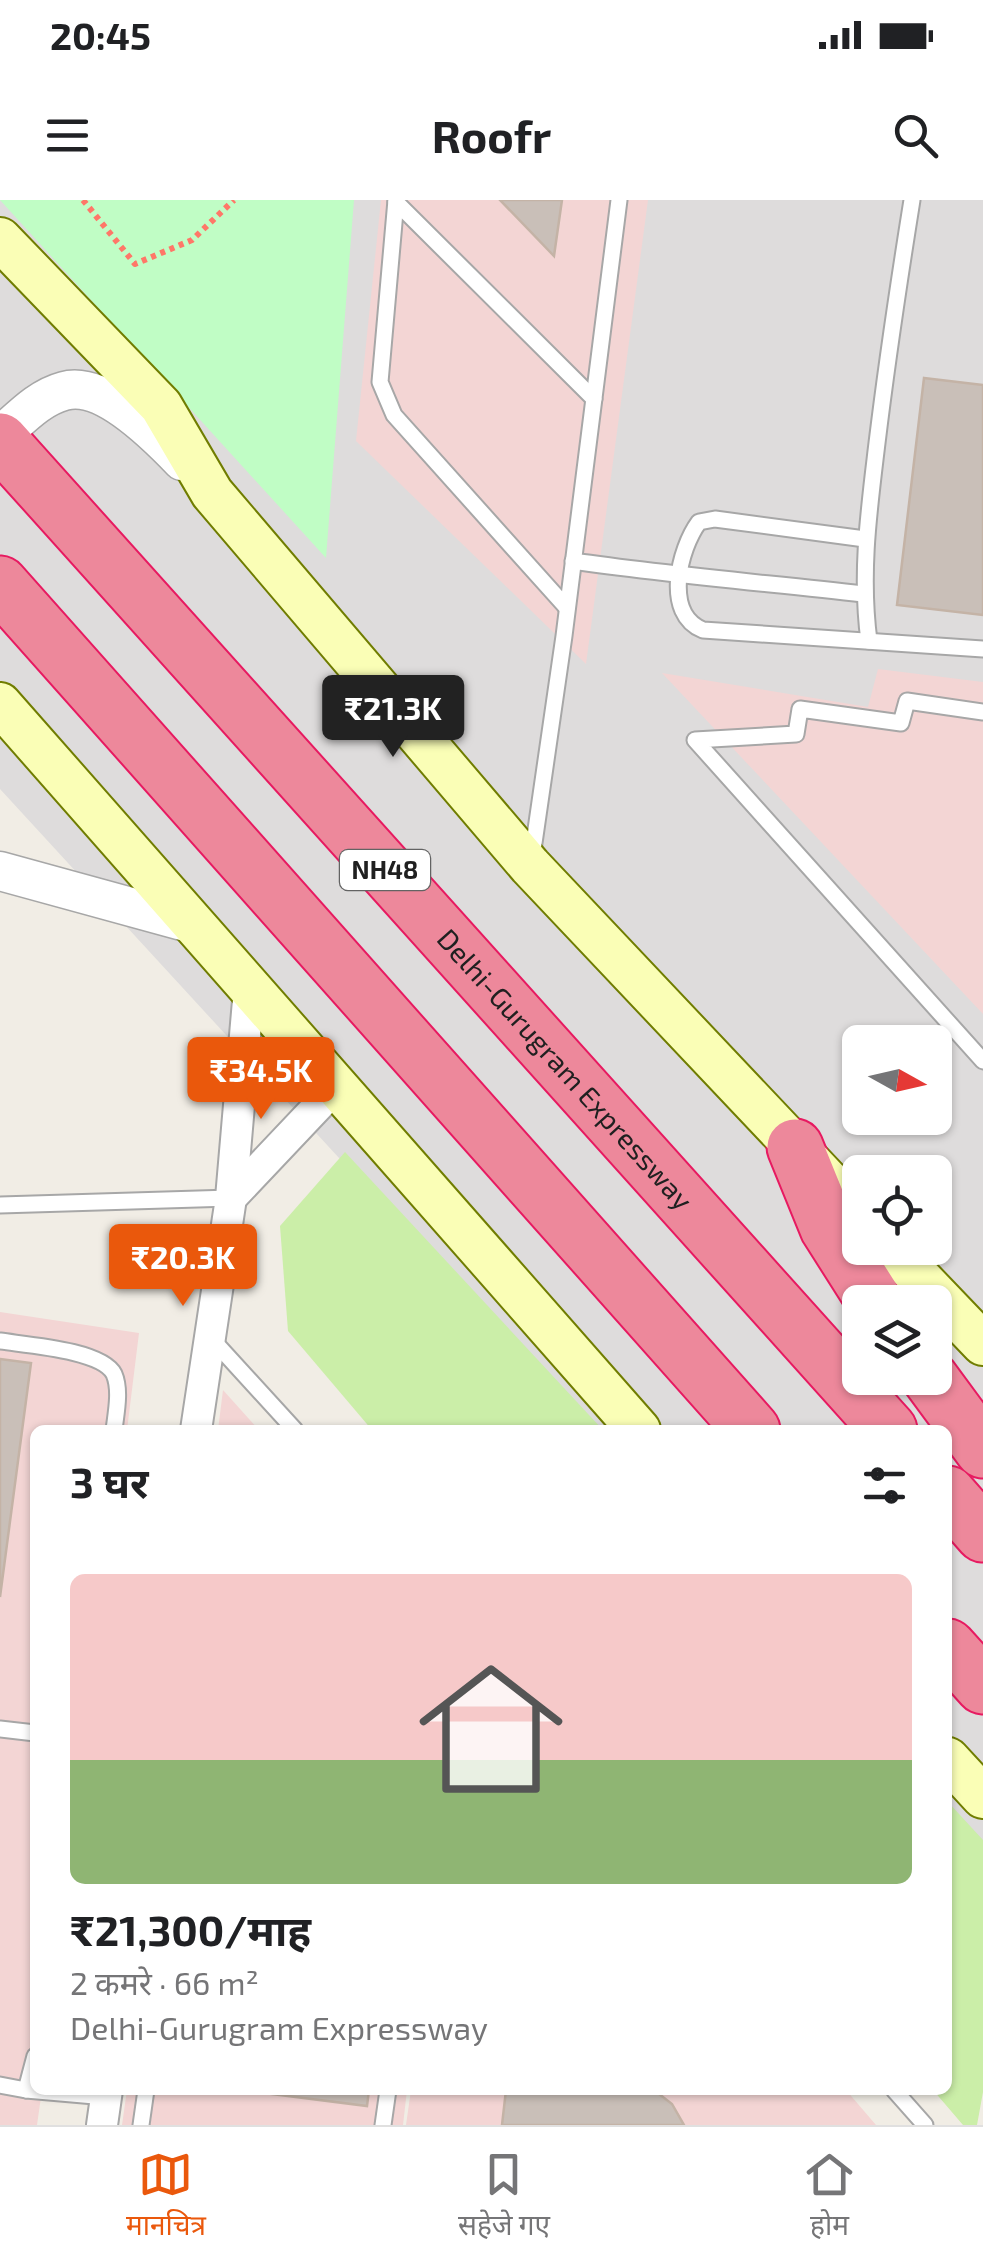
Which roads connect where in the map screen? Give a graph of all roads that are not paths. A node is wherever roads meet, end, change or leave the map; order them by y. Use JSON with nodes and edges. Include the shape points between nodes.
{"nodes":[{"id":1,"x":619,"y":200,"type":"edge"},
{"id":2,"x":912,"y":200,"type":"edge"},
{"id":3,"x":396,"y":201,"type":"edge"},
{"id":4,"x":0,"y":239,"type":"edge"},
{"id":5,"x":594,"y":399,"type":"junction"},
{"id":6,"x":0,"y":438,"type":"edge"},
{"id":7,"x":212,"y":493,"type":"junction"},
{"id":8,"x":865,"y":539,"type":"junction"},
{"id":9,"x":573,"y":561,"type":"junction"},
{"id":10,"x":679,"y":576,"type":"junction"},
{"id":11,"x":0,"y":584,"type":"edge"},
{"id":12,"x":863,"y":594,"type":"junction"},
{"id":13,"x":567,"y":608,"type":"junction"},
{"id":14,"x":869,"y":641,"type":"junction"},
{"id":15,"x":983,"y":648,"type":"edge"},
{"id":16,"x":0,"y":704,"type":"edge"},
{"id":17,"x":983,"y":712,"type":"edge"},
{"id":18,"x":530,"y":866,"type":"junction"},
{"id":19,"x":0,"y":871,"type":"edge"},
{"id":20,"x":193,"y":924,"type":"junction"},
{"id":21,"x":249,"y":989,"type":"junction"},
{"id":22,"x":983,"y":1062,"type":"edge"},
{"id":23,"x":336,"y":1087,"type":"junction"},
{"id":24,"x":795,"y":1147,"type":"junction"},
{"id":25,"x":842,"y":1197,"type":"edge"},
{"id":26,"x":231,"y":1198,"type":"junction"},
{"id":27,"x":0,"y":1205,"type":"edge"},
{"id":28,"x":907,"y":1265,"type":"edge"},
{"id":29,"x":864,"y":1285,"type":"edge"},
{"id":30,"x":209,"y":1335,"type":"junction"},
{"id":31,"x":0,"y":1340,"type":"edge"},
{"id":32,"x":983,"y":1344,"type":"edge"},
{"id":33,"x":943,"y":1395,"type":"edge"},
{"id":34,"x":115,"y":1425,"type":"edge"},
{"id":35,"x":197,"y":1425,"type":"edge"},
{"id":36,"x":290,"y":1425,"type":"edge"},
{"id":37,"x":635,"y":1425,"type":"edge"},
{"id":38,"x":748,"y":1425,"type":"edge"},
{"id":39,"x":885,"y":1425,"type":"edge"},
{"id":40,"x":983,"y":1450,"type":"edge"},
{"id":41,"x":952,"y":1499,"type":"edge"},
{"id":42,"x":983,"y":1534,"type":"edge"},
{"id":43,"x":952,"y":1652,"type":"edge"},
{"id":44,"x":983,"y":1686,"type":"edge"},
{"id":45,"x":0,"y":1730,"type":"edge"},
{"id":46,"x":30,"y":1733,"type":"edge"},
{"id":47,"x":952,"y":1764,"type":"edge"},
{"id":48,"x":983,"y":1797,"type":"edge"},
{"id":49,"x":30,"y":2075,"type":"edge"},
{"id":50,"x":0,"y":2085,"type":"edge"},
{"id":51,"x":26,"y":2090,"type":"junction"},
{"id":52,"x":30,"y":2091,"type":"edge"},
{"id":53,"x":54,"y":2095,"type":"edge"},
{"id":54,"x":145,"y":2095,"type":"edge"},
{"id":55,"x":387,"y":2095,"type":"edge"},
{"id":56,"x":898,"y":2095,"type":"edge"},
{"id":57,"x":105,"y":2104,"type":"edge"},
{"id":58,"x":142,"y":2125,"type":"edge"},
{"id":59,"x":383,"y":2125,"type":"edge"},
{"id":60,"x":925,"y":2125,"type":"edge"}],
"edges":[{"from":1,"to":5,"type":"lane"},
{"from":2,"to":8,"type":"lane"},
{"from":3,"to":5,"type":"lane"},
{"from":3,"to":13,"type":"lane","via":[[380,382],[394,415]]},
{"from":4,"to":7,"type":"main road","via":[[161,406]]},
{"from":5,"to":9,"type":"lane"},
{"from":6,"to":7,"type":"street","via":[[36,404],[68,389],[107,398],[146,424]]},
{"from":6,"to":39,"type":"highway","name":"Delhi-Gurugram Expressway","number":"NH48"},
{"from":7,"to":18,"type":"main road"},
{"from":8,"to":10,"type":"lane","via":[[699,522],[687,539]]},
{"from":8,"to":12,"type":"lane"},
{"from":9,"to":10,"type":"lane"},
{"from":9,"to":13,"type":"lane"},
{"from":10,"to":12,"type":"lane"},
{"from":10,"to":14,"type":"lane","via":[[682,611],[689,625],[702,630]]},
{"from":11,"to":38,"type":"highway"},
{"from":12,"to":14,"type":"lane"},
{"from":13,"to":18,"type":"lane"},
{"from":14,"to":15,"type":"lane"},
{"from":16,"to":20,"type":"main road"},
{"from":17,"to":22,"type":"lane","via":[[907,701],[901,723],[800,709],[796,734],[695,740]]},
{"from":18,"to":24,"type":"main road"},
{"from":19,"to":20,"type":"street"},
{"from":20,"to":21,"type":"main road"},
{"from":21,"to":23,"type":"main road"},
{"from":21,"to":26,"type":"street"},
{"from":23,"to":26,"type":"street"},
{"from":23,"to":37,"type":"main road"},
{"from":24,"to":25,"type":"main road"},
{"from":24,"to":29,"type":"highway","via":[[828,1228]]},
{"from":26,"to":27,"type":"lane"},
{"from":26,"to":30,"type":"street"},
{"from":28,"to":32,"type":"main road"},
{"from":30,"to":35,"type":"street"},
{"from":30,"to":36,"type":"lane"},
{"from":31,"to":34,"type":"lane","via":[[100,1358],[114,1374]]},
{"from":33,"to":40,"type":"highway"},
{"from":41,"to":42,"type":"highway"},
{"from":43,"to":44,"type":"highway"},
{"from":45,"to":46,"type":"lane"},
{"from":47,"to":48,"type":"main road"},
{"from":49,"to":51,"type":"lane"},
{"from":50,"to":51,"type":"lane"},
{"from":51,"to":52,"type":"lane"},
{"from":53,"to":57,"type":"lane"},
{"from":54,"to":58,"type":"lane"},
{"from":55,"to":59,"type":"lane"},
{"from":56,"to":60,"type":"lane"}]}
